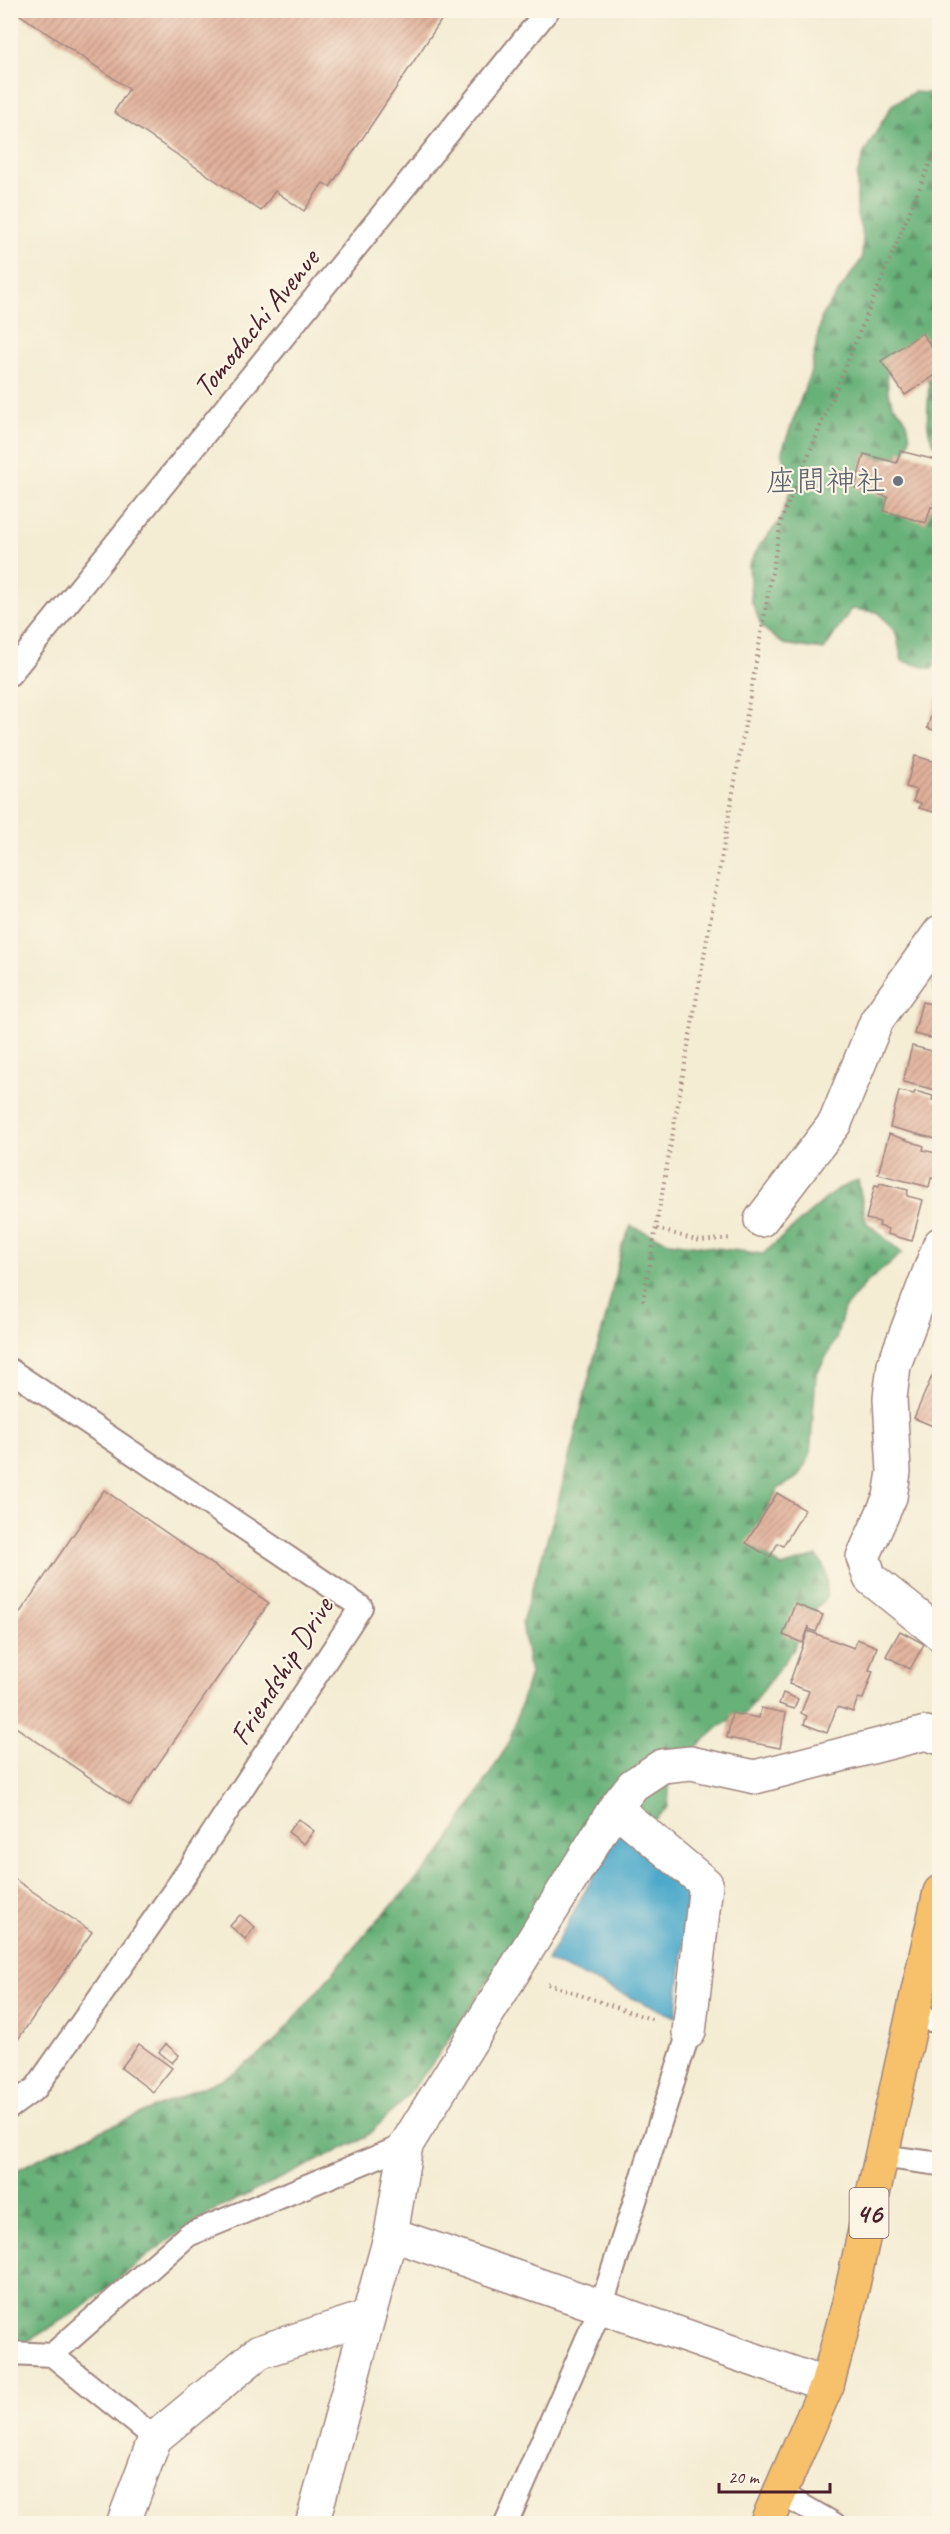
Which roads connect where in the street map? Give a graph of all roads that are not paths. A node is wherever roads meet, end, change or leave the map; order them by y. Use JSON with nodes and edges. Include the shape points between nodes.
{"nodes":[{"id":1,"x":548,"y":10,"type":"edge"},
{"id":2,"x":10,"y":674,"type":"edge"},
{"id":3,"x":939,"y":932,"type":"edge"},
{"id":4,"x":761,"y":1221,"type":"road end"},
{"id":5,"x":939,"y":1244,"type":"edge"},
{"id":6,"x":10,"y":1370,"type":"edge"},
{"id":7,"x":939,"y":1634,"type":"edge"},
{"id":8,"x":939,"y":1738,"type":"edge"},
{"id":9,"x":615,"y":1809,"type":"junction"},
{"id":10,"x":939,"y":1892,"type":"edge"},
{"id":11,"x":926,"y":2019,"type":"edge"},
{"id":12,"x":689,"y":2032,"type":"joint"},
{"id":13,"x":10,"y":2107,"type":"edge"},
{"id":14,"x":406,"y":2145,"type":"junction"},
{"id":15,"x":882,"y":2156,"type":"junction"},
{"id":16,"x":939,"y":2164,"type":"edge"},
{"id":17,"x":391,"y":2234,"type":"junction"},
{"id":18,"x":601,"y":2307,"type":"junction"},
{"id":19,"x":367,"y":2317,"type":"junction"},
{"id":20,"x":10,"y":2353,"type":"edge"},
{"id":21,"x":51,"y":2355,"type":"junction"},
{"id":22,"x":827,"y":2385,"type":"junction"},
{"id":23,"x":156,"y":2438,"type":"junction"},
{"id":24,"x":780,"y":2493,"type":"junction"},
{"id":25,"x":123,"y":2523,"type":"edge"},
{"id":26,"x":312,"y":2523,"type":"edge"},
{"id":27,"x":506,"y":2523,"type":"edge"},
{"id":28,"x":766,"y":2523,"type":"edge"},
{"id":29,"x":834,"y":2523,"type":"edge"}],
"edges":[{"from":1,"to":2,"type":"lane","name":"Tomodachi Avenue"},
{"from":3,"to":4,"type":"street","via":[[877,1020],[835,1123]]},
{"from":5,"to":7,"type":"street","via":[[894,1365],[890,1398],[894,1472],[890,1497],[863,1557],[870,1578]]},
{"from":6,"to":13,"type":"lane","name":"Friendship Drive","via":[[361,1607],[190,1868],[36,2088]]},
{"from":8,"to":9,"type":"street","via":[[926,1733],[755,1778],[691,1763],[662,1766],[633,1785]]},
{"from":9,"to":12,"type":"street","via":[[706,1884]]},
{"from":9,"to":14,"type":"street"},
{"from":10,"to":11,"type":"main road","number":"46"},
{"from":11,"to":15,"type":"main road","number":"46"},
{"from":12,"to":18,"type":"lane"},
{"from":14,"to":17,"type":"street"},
{"from":14,"to":21,"type":"lane","via":[[188,2235]]},
{"from":15,"to":16,"type":"lane"},
{"from":15,"to":22,"type":"main road","number":"46"},
{"from":17,"to":18,"type":"street"},
{"from":17,"to":19,"type":"street"},
{"from":18,"to":22,"type":"street"},
{"from":18,"to":27,"type":"lane"},
{"from":19,"to":23,"type":"street","via":[[260,2352]]},
{"from":19,"to":26,"type":"street"},
{"from":20,"to":21,"type":"lane"},
{"from":21,"to":23,"type":"lane"},
{"from":22,"to":24,"type":"main road","number":"46"},
{"from":23,"to":25,"type":"street"},
{"from":24,"to":28,"type":"main road","number":"46"},
{"from":24,"to":29,"type":"lane"}]}
